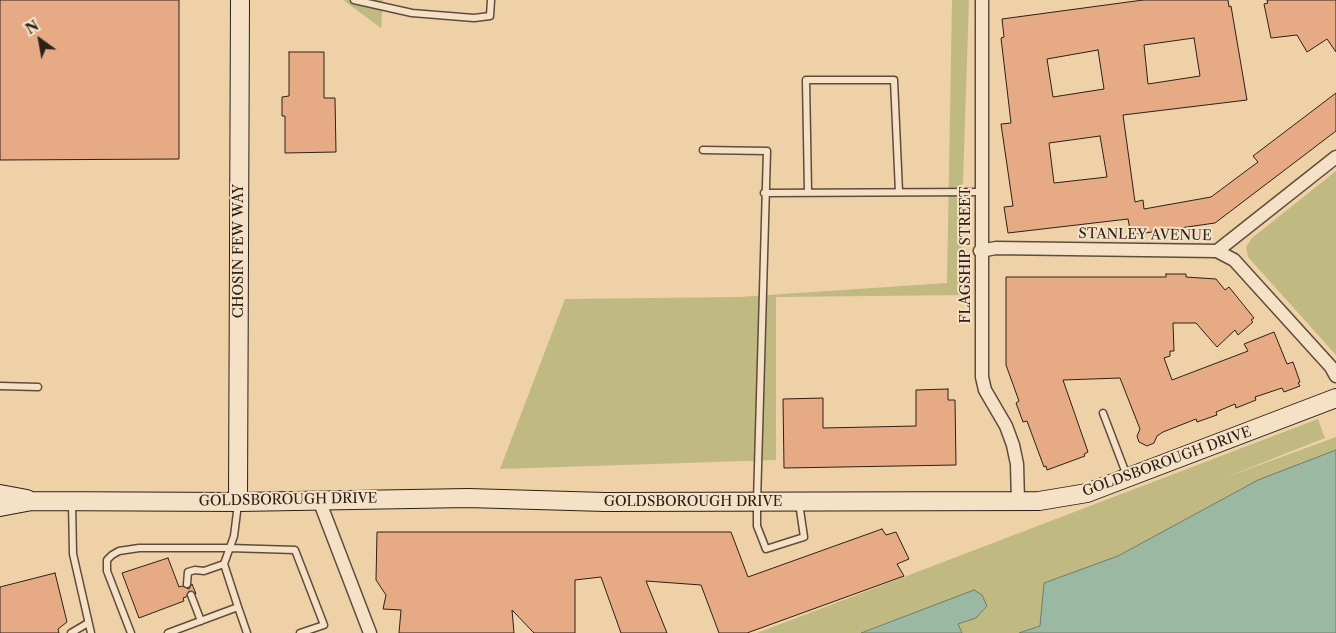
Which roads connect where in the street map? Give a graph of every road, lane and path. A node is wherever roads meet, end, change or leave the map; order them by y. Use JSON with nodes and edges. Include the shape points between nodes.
{"nodes":[{"id":1,"x":240,"y":0,"type":"edge"},
{"id":2,"x":354,"y":0,"type":"edge"},
{"id":3,"x":491,"y":0,"type":"edge"},
{"id":4,"x":984,"y":0,"type":"edge"},
{"id":5,"x":704,"y":150,"type":"dead end"},
{"id":6,"x":1336,"y":157,"type":"edge"},
{"id":7,"x":808,"y":192,"type":"junction"},
{"id":8,"x":899,"y":192,"type":"junction"},
{"id":9,"x":981,"y":192,"type":"junction"},
{"id":10,"x":764,"y":193,"type":"junction"},
{"id":11,"x":980,"y":251,"type":"junction"},
{"id":12,"x":1217,"y":251,"type":"junction"},
{"id":13,"x":1336,"y":376,"type":"edge"},
{"id":14,"x":0,"y":386,"type":"edge"},
{"id":15,"x":38,"y":387,"type":"dead end"},
{"id":16,"x":1336,"y":398,"type":"edge"},
{"id":17,"x":1103,"y":413,"type":"dead end"},
{"id":18,"x":1128,"y":477,"type":"junction"},
{"id":19,"x":0,"y":494,"type":"edge"},
{"id":20,"x":320,"y":500,"type":"junction"},
{"id":21,"x":32,"y":501,"type":"junction"},
{"id":22,"x":72,"y":501,"type":"junction"},
{"id":23,"x":1018,"y":501,"type":"junction"},
{"id":24,"x":238,"y":502,"type":"junction"},
{"id":25,"x":757,"y":502,"type":"junction"},
{"id":26,"x":799,"y":502,"type":"junction"},
{"id":27,"x":0,"y":507,"type":"edge"},
{"id":28,"x":229,"y":548,"type":"junction"},
{"id":29,"x":224,"y":564,"type":"junction"},
{"id":30,"x":187,"y":584,"type":"dead end"},
{"id":31,"x":191,"y":595,"type":"dead end"},
{"id":32,"x":238,"y":607,"type":"junction"},
{"id":33,"x":201,"y":621,"type":"junction"},
{"id":34,"x":88,"y":623,"type":"junction"},
{"id":35,"x":71,"y":633,"type":"edge"},
{"id":36,"x":91,"y":633,"type":"edge"},
{"id":37,"x":131,"y":633,"type":"edge"},
{"id":38,"x":168,"y":633,"type":"edge"},
{"id":39,"x":247,"y":633,"type":"edge"},
{"id":40,"x":300,"y":633,"type":"edge"},
{"id":41,"x":370,"y":633,"type":"edge"}],
"edges":[{"from":1,"to":24,"type":"street","name":"CHOSIN FEW WAY"},
{"from":2,"to":3,"type":"lane","via":[[412,13],[474,18],[490,16]]},
{"from":4,"to":9,"type":"street","name":"FLAGSHIP STREET"},
{"from":5,"to":10,"type":"lane","via":[[767,151]]},
{"from":6,"to":12,"type":"street","name":"STANLEY AVENUE"},
{"from":7,"to":8,"type":"lane"},
{"from":7,"to":8,"type":"lane","via":[[806,80],[894,80]]},
{"from":7,"to":10,"type":"lane"},
{"from":8,"to":9,"type":"lane"},
{"from":9,"to":11,"type":"street","name":"FLAGSHIP STREET"},
{"from":10,"to":25,"type":"lane"},
{"from":11,"to":12,"type":"street","name":"STANLEY AVENUE","via":[[996,248]]},
{"from":11,"to":23,"type":"street","name":"FLAGSHIP STREET","via":[[983,383],[1011,440],[1017,464]]},
{"from":12,"to":13,"type":"street","via":[[1234,260]]},
{"from":14,"to":15,"type":"lane"},
{"from":16,"to":18,"type":"street","name":"GOLDSBOROUGH DRIVE"},
{"from":17,"to":18,"type":"lane"},
{"from":18,"to":23,"type":"street","name":"GOLDSBOROUGH DRIVE","via":[[1077,495]]},
{"from":19,"to":21,"type":"street","name":"GOLDSBOROUGH DRIVE"},
{"from":20,"to":24,"type":"street","name":"GOLDSBOROUGH DRIVE"},
{"from":20,"to":25,"type":"street","name":"GOLDSBOROUGH DRIVE","via":[[468,498]]},
{"from":20,"to":41,"type":"street"},
{"from":21,"to":22,"type":"street","name":"GOLDSBOROUGH DRIVE"},
{"from":21,"to":27,"type":"street","name":"GOLDSBOROUGH DRIVE"},
{"from":22,"to":24,"type":"street","name":"GOLDSBOROUGH DRIVE"},
{"from":22,"to":34,"type":"lane","via":[[73,554]]},
{"from":23,"to":26,"type":"street","name":"GOLDSBOROUGH DRIVE"},
{"from":24,"to":28,"type":"lane","via":[[234,536]]},
{"from":25,"to":26,"type":"street","name":"GOLDSBOROUGH DRIVE"},
{"from":25,"to":26,"type":"lane","via":[[757,526],[766,549],[804,536]]},
{"from":28,"to":29,"type":"lane"},
{"from":28,"to":37,"type":"lane","via":[[139,548],[112,555],[107,560],[106,571]]},
{"from":28,"to":40,"type":"lane","via":[[295,550],[324,625]]},
{"from":29,"to":30,"type":"lane","via":[[188,572]]},
{"from":29,"to":32,"type":"lane"},
{"from":31,"to":33,"type":"lane"},
{"from":32,"to":33,"type":"lane"},
{"from":32,"to":39,"type":"lane"},
{"from":33,"to":38,"type":"lane"},
{"from":34,"to":35,"type":"lane"},
{"from":34,"to":36,"type":"lane"}]}
